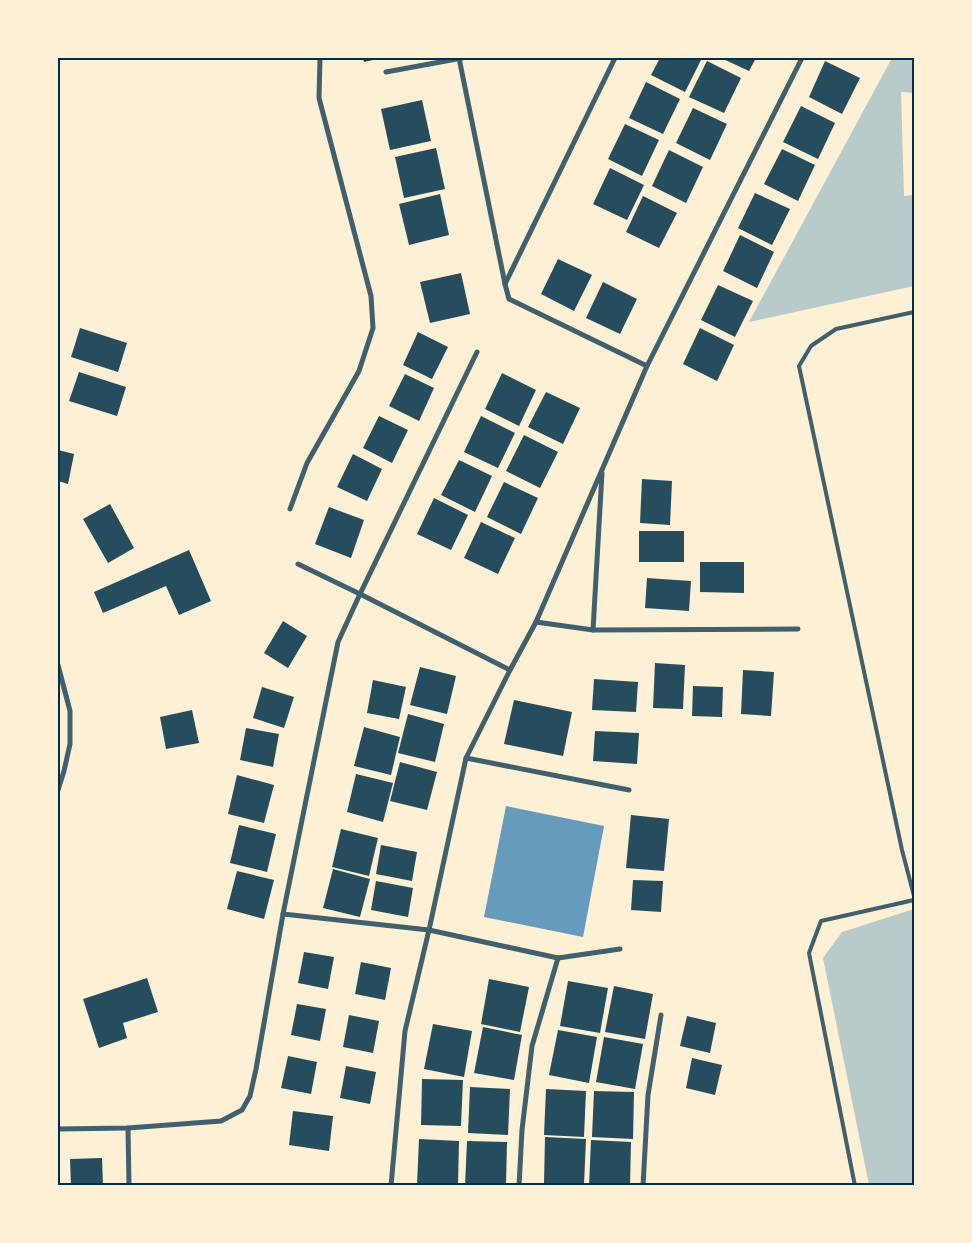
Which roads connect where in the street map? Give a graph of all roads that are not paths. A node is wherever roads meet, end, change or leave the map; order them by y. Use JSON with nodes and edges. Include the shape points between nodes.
{"nodes":[{"id":1,"x":320,"y":58,"type":"edge"},
{"id":2,"x":460,"y":58,"type":"edge"},
{"id":3,"x":616,"y":58,"type":"edge"},
{"id":4,"x":802,"y":58,"type":"edge"},
{"id":5,"x":386,"y":72,"type":"dead end"},
{"id":6,"x":505,"y":284,"type":"junction"},
{"id":7,"x":914,"y":312,"type":"edge"},
{"id":8,"x":477,"y":352,"type":"dead end"},
{"id":9,"x":647,"y":366,"type":"junction"},
{"id":10,"x":602,"y":470,"type":"junction"},
{"id":11,"x":290,"y":509,"type":"dead end"},
{"id":12,"x":298,"y":564,"type":"dead end"},
{"id":13,"x":360,"y":594,"type":"junction"},
{"id":14,"x":536,"y":622,"type":"junction"},
{"id":15,"x":798,"y":629,"type":"dead end"},
{"id":16,"x":593,"y":630,"type":"junction"},
{"id":17,"x":58,"y":665,"type":"edge"},
{"id":18,"x":510,"y":670,"type":"junction"},
{"id":19,"x":466,"y":758,"type":"junction"},
{"id":20,"x":58,"y":790,"type":"edge"},
{"id":21,"x":629,"y":790,"type":"dead end"},
{"id":22,"x":914,"y":896,"type":"edge"},
{"id":23,"x":914,"y":900,"type":"edge"},
{"id":24,"x":283,"y":914,"type":"junction"},
{"id":25,"x":429,"y":930,"type":"junction"},
{"id":26,"x":620,"y":950,"type":"dead end"},
{"id":27,"x":558,"y":958,"type":"junction"},
{"id":28,"x":661,"y":1016,"type":"dead end"},
{"id":29,"x":128,"y":1128,"type":"junction"},
{"id":30,"x":58,"y":1129,"type":"edge"},
{"id":31,"x":129,"y":1186,"type":"edge"},
{"id":32,"x":391,"y":1186,"type":"edge"},
{"id":33,"x":519,"y":1186,"type":"edge"},
{"id":34,"x":643,"y":1186,"type":"edge"},
{"id":35,"x":855,"y":1186,"type":"edge"}],
"edges":[{"from":1,"to":11,"type":"street","via":[[319,98],[371,296],[373,328],[359,371],[307,463]]},
{"from":2,"to":5,"type":"street"},
{"from":2,"to":6,"type":"street"},
{"from":3,"to":6,"type":"street"},
{"from":4,"to":9,"type":"street"},
{"from":6,"to":9,"type":"street","via":[[509,299]]},
{"from":7,"to":22,"type":"lane","via":[[836,329],[811,346],[799,366]]},
{"from":8,"to":13,"type":"street"},
{"from":9,"to":10,"type":"street"},
{"from":10,"to":14,"type":"street"},
{"from":10,"to":16,"type":"street"},
{"from":12,"to":13,"type":"street"},
{"from":13,"to":18,"type":"street"},
{"from":13,"to":24,"type":"street","via":[[338,642]]},
{"from":14,"to":16,"type":"street"},
{"from":14,"to":18,"type":"street"},
{"from":15,"to":16,"type":"street"},
{"from":17,"to":20,"type":"street","via":[[70,711],[70,744]]},
{"from":18,"to":19,"type":"street"},
{"from":19,"to":21,"type":"street"},
{"from":19,"to":25,"type":"street"},
{"from":23,"to":35,"type":"lane","via":[[821,921],[809,953]]},
{"from":24,"to":25,"type":"street"},
{"from":24,"to":29,"type":"street","via":[[256,1069],[250,1096],[242,1110],[222,1121]]},
{"from":25,"to":27,"type":"street"},
{"from":25,"to":32,"type":"street","via":[[405,1031]]},
{"from":26,"to":27,"type":"street"},
{"from":27,"to":33,"type":"street","via":[[532,1046]]},
{"from":28,"to":34,"type":"street","via":[[648,1095]]},
{"from":29,"to":30,"type":"street"},
{"from":29,"to":31,"type":"street"}]}
